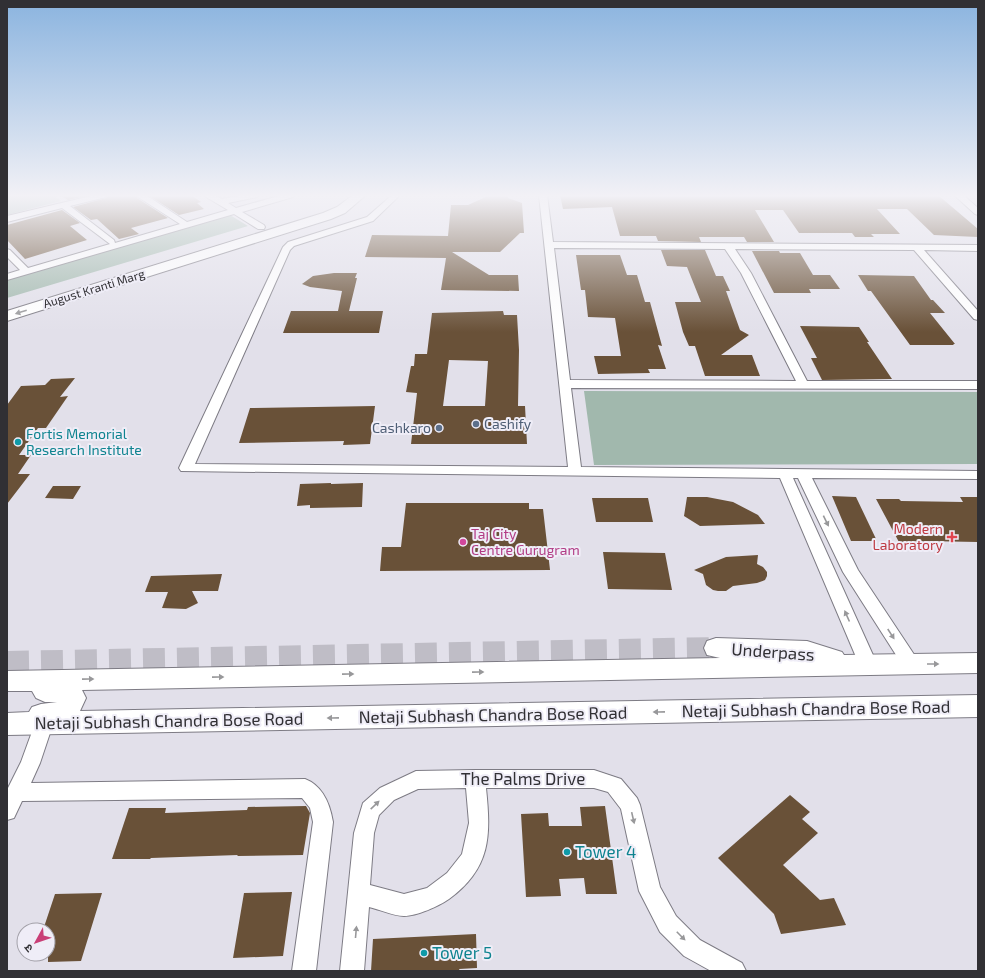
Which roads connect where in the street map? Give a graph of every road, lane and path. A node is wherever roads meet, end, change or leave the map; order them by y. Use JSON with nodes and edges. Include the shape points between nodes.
{"nodes":[{"id":1,"x":133,"y":241,"type":"edge"},
{"id":2,"x":217,"y":241,"type":"edge"},
{"id":3,"x":248,"y":241,"type":"edge"},
{"id":4,"x":302,"y":241,"type":"edge"},
{"id":5,"x":548,"y":241,"type":"edge"},
{"id":6,"x":549,"y":245,"type":"junction"},
{"id":7,"x":728,"y":246,"type":"junction"},
{"id":8,"x":916,"y":248,"type":"junction"},
{"id":9,"x":978,"y":248,"type":"edge"},
{"id":10,"x":7,"y":252,"type":"edge"},
{"id":11,"x":23,"y":268,"type":"dead end"},
{"id":12,"x":7,"y":277,"type":"edge"},
{"id":13,"x":7,"y":305,"type":"edge"},
{"id":14,"x":7,"y":316,"type":"edge"},
{"id":15,"x":978,"y":317,"type":"edge"},
{"id":16,"x":565,"y":384,"type":"junction"},
{"id":17,"x":803,"y":384,"type":"junction"},
{"id":18,"x":978,"y":385,"type":"edge"},
{"id":19,"x":575,"y":472,"type":"junction"},
{"id":20,"x":785,"y":474,"type":"junction"},
{"id":21,"x":803,"y":474,"type":"junction"},
{"id":22,"x":978,"y":475,"type":"edge"},
{"id":23,"x":716,"y":648,"type":"tunnel mouth"},
{"id":24,"x":860,"y":664,"type":"junction"},
{"id":25,"x":911,"y":664,"type":"junction"},
{"id":26,"x":978,"y":664,"type":"edge"},
{"id":27,"x":7,"y":681,"type":"edge"},
{"id":28,"x":7,"y":690,"type":"edge"},
{"id":29,"x":978,"y":706,"type":"edge"},
{"id":30,"x":7,"y":716,"type":"edge"},
{"id":31,"x":7,"y":724,"type":"edge"},
{"id":32,"x":44,"y":724,"type":"junction"},
{"id":33,"x":475,"y":779,"type":"junction"},
{"id":34,"x":17,"y":792,"type":"junction"},
{"id":35,"x":7,"y":811,"type":"edge"},
{"id":36,"x":359,"y":892,"type":"junction"},
{"id":37,"x":304,"y":971,"type":"edge"},
{"id":38,"x":352,"y":971,"type":"edge"},
{"id":39,"x":734,"y":971,"type":"edge"}],
"edges":[{"from":1,"to":12,"type":"street"},
{"from":2,"to":13,"type":"main road","name":"August Kranti Marg"},
{"from":3,"to":14,"type":"main road","name":"August Kranti Marg","one_way":true},
{"from":4,"to":19,"type":"street","via":[[291,244],[286,249],[186,468]]},
{"from":5,"to":6,"type":"street"},
{"from":6,"to":7,"type":"street"},
{"from":6,"to":16,"type":"street"},
{"from":7,"to":8,"type":"street"},
{"from":7,"to":17,"type":"street","via":[[746,273]]},
{"from":8,"to":9,"type":"street"},
{"from":8,"to":15,"type":"street"},
{"from":10,"to":11,"type":"street"},
{"from":16,"to":17,"type":"street"},
{"from":16,"to":19,"type":"street"},
{"from":17,"to":18,"type":"street"},
{"from":19,"to":20,"type":"street"},
{"from":20,"to":21,"type":"street"},
{"from":24,"to":20,"type":"street","one_way":true},
{"from":21,"to":22,"type":"street"},
{"from":21,"to":25,"type":"street","one_way":true,"via":[[851,572]]},
{"from":23,"to":24,"type":"main road","name":"Underpass","via":[[807,651]]},
{"from":24,"to":25,"type":"main road"},
{"from":27,"to":24,"type":"main road","one_way":true},
{"from":25,"to":26,"type":"main road","one_way":true},
{"from":28,"to":30,"type":"main road","via":[[62,691],[70,693],[73,698],[69,708],[60,713]]},
{"from":29,"to":32,"type":"main road","name":"Netaji Subhash Chandra Bose Road","one_way":true},
{"from":31,"to":32,"type":"main road","name":"Netaji Subhash Chandra Bose Road"},
{"from":32,"to":34,"type":"street"},
{"from":36,"to":33,"type":"street","name":"The Palms Drive","one_way":true,"via":[[364,833],[370,810],[387,794],[416,780]]},
{"from":33,"to":36,"type":"street","via":[[479,823],[472,859],[455,881],[432,898],[404,904]]},
{"from":33,"to":39,"type":"street","name":"The Palms Drive","one_way":true,"via":[[594,779],[614,785],[630,805],[650,891],[668,924],[692,948]]},
{"from":34,"to":35,"type":"street"},
{"from":34,"to":37,"type":"street","via":[[306,788],[315,795],[324,822]]},
{"from":38,"to":36,"type":"street","name":"The Palms Drive","one_way":true}]}
